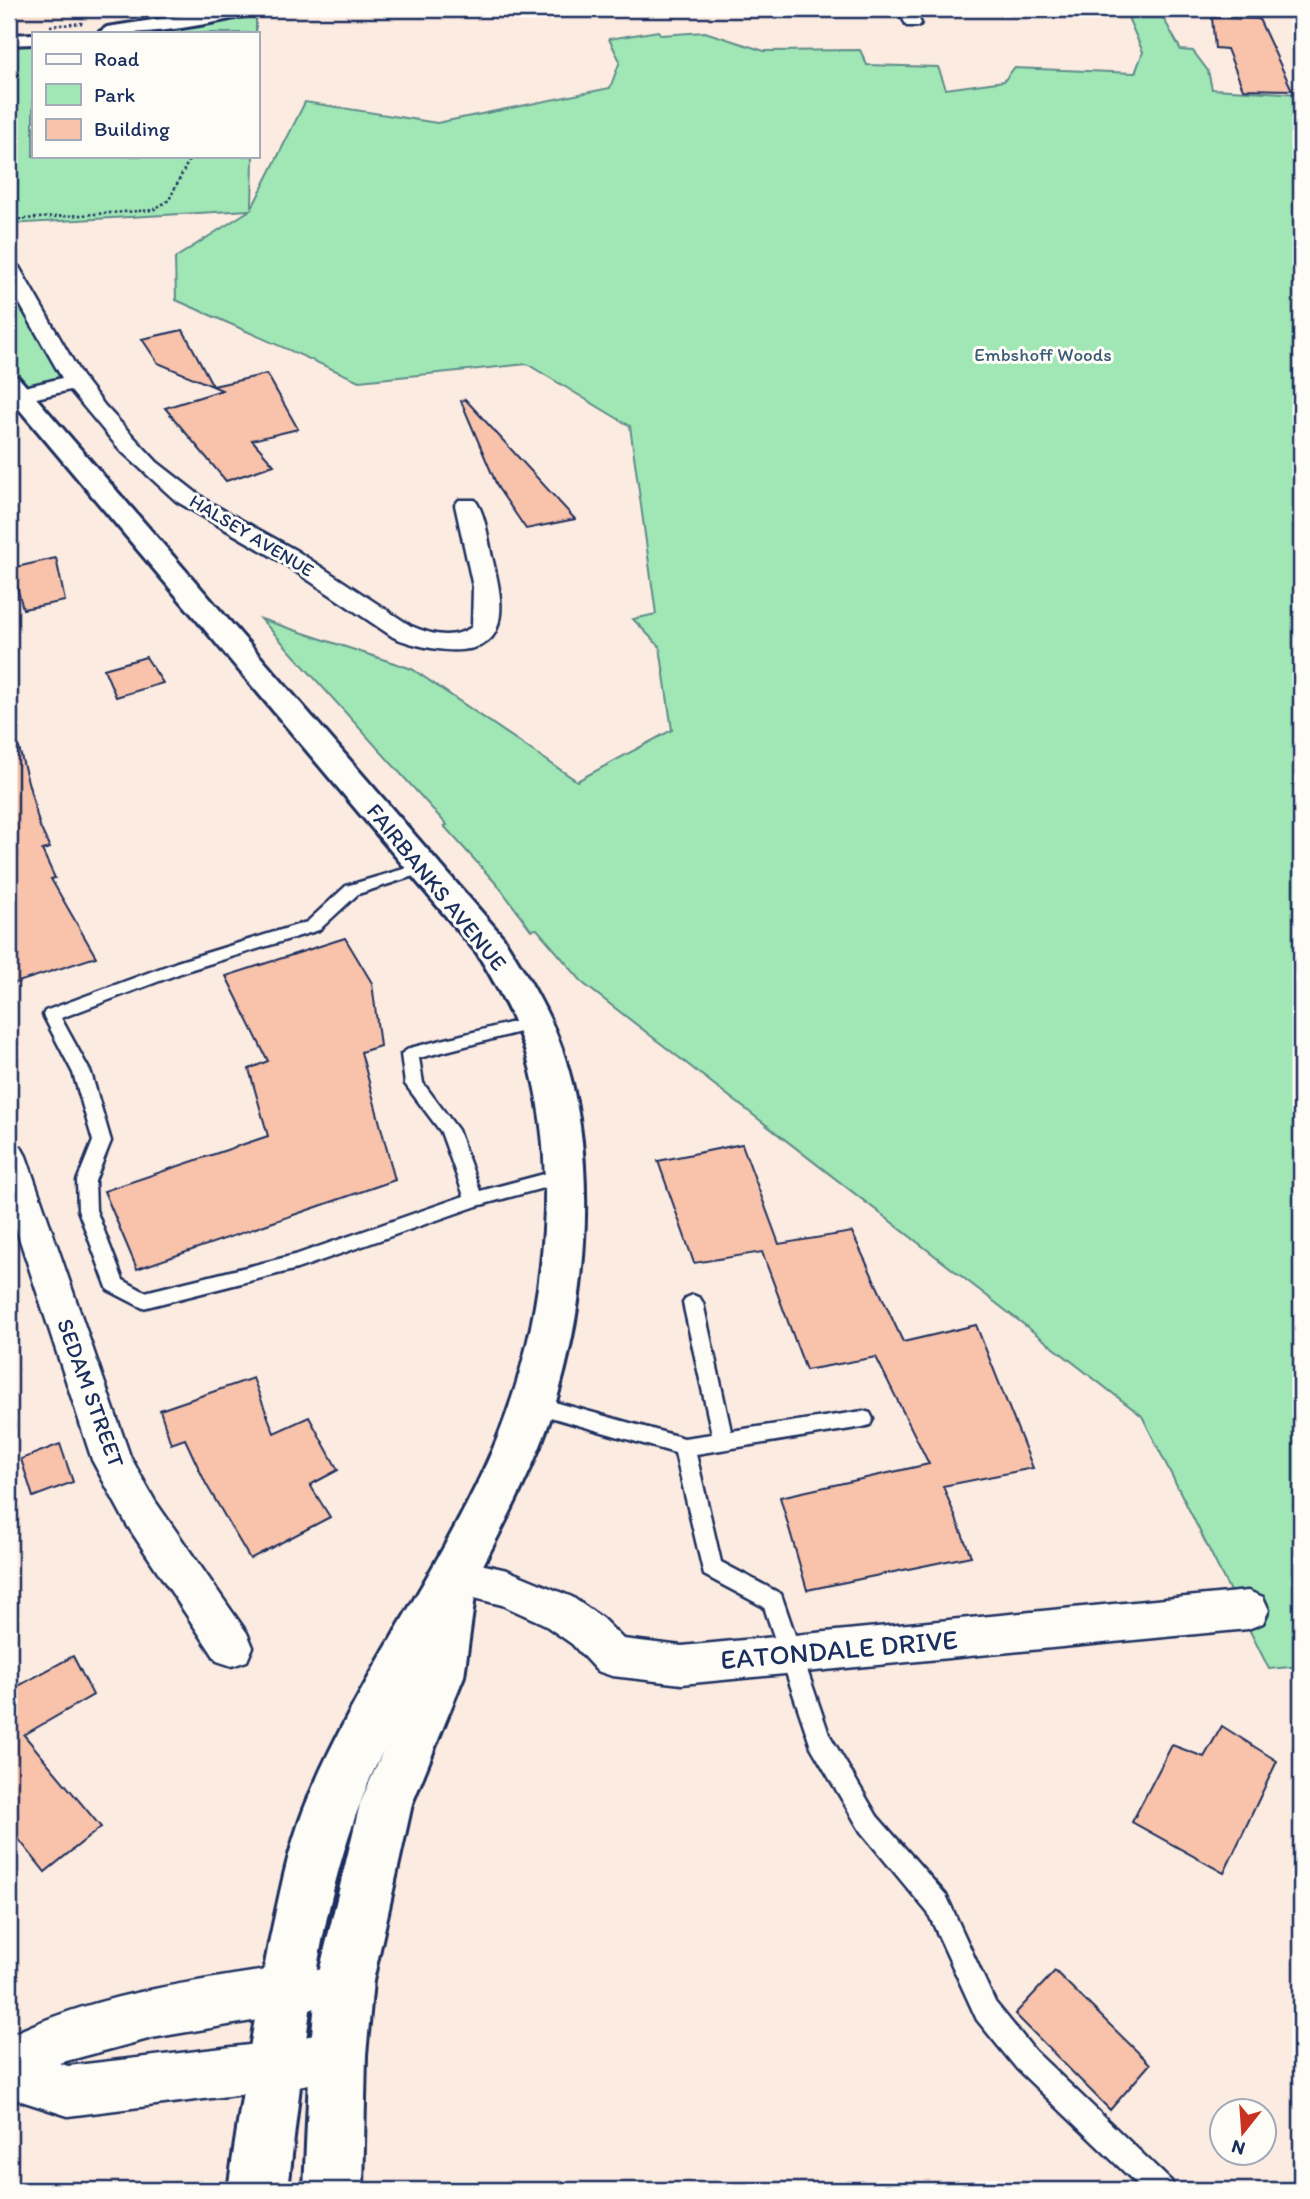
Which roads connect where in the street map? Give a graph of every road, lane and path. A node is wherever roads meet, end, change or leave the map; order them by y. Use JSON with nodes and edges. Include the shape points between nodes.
{"nodes":[{"id":1,"x":249,"y":9,"type":"edge"},
{"id":2,"x":905,"y":9,"type":"edge"},
{"id":3,"x":913,"y":23,"type":"dead end"},
{"id":4,"x":114,"y":32,"type":"edge"},
{"id":5,"x":32,"y":39,"type":"edge"},
{"id":6,"x":9,"y":40,"type":"edge"},
{"id":7,"x":190,"y":158,"type":"edge"},
{"id":8,"x":9,"y":220,"type":"edge"},
{"id":9,"x":9,"y":267,"type":"edge"},
{"id":10,"x":74,"y":382,"type":"junction"},
{"id":11,"x":14,"y":389,"type":"edge"},
{"id":12,"x":467,"y":505,"type":"dead end"},
{"id":13,"x":424,"y":868,"type":"junction"},
{"id":14,"x":533,"y":1023,"type":"junction"},
{"id":15,"x":9,"y":1156,"type":"edge"},
{"id":16,"x":563,"y":1176,"type":"junction"},
{"id":17,"x":474,"y":1200,"type":"junction"},
{"id":18,"x":693,"y":1303,"type":"dead end"},
{"id":19,"x":533,"y":1404,"type":"junction"},
{"id":20,"x":863,"y":1419,"type":"dead end"},
{"id":21,"x":723,"y":1440,"type":"junction"},
{"id":22,"x":684,"y":1447,"type":"junction"},
{"id":23,"x":453,"y":1576,"type":"junction"},
{"id":24,"x":1248,"y":1610,"type":"dead end"},
{"id":25,"x":232,"y":1647,"type":"dead end"},
{"id":26,"x":790,"y":1654,"type":"junction"},
{"id":27,"x":345,"y":1981,"type":"junction"},
{"id":28,"x":286,"y":1991,"type":"junction"},
{"id":29,"x":338,"y":2055,"type":"junction"},
{"id":30,"x":9,"y":2062,"type":"edge"},
{"id":31,"x":275,"y":2066,"type":"junction"},
{"id":32,"x":9,"y":2073,"type":"edge"},
{"id":33,"x":258,"y":2190,"type":"edge"},
{"id":34,"x":334,"y":2190,"type":"edge"},
{"id":35,"x":1162,"y":2190,"type":"edge"}],
"edges":[{"from":1,"to":4,"type":"street"},
{"from":2,"to":3,"type":"street"},
{"from":5,"to":6,"type":"street"},
{"from":7,"to":8,"type":"path","via":[[169,200],[153,210]]},
{"from":9,"to":10,"type":"street","name":"HALSEY AVENUE"},
{"from":10,"to":11,"type":"street"},
{"from":10,"to":12,"type":"street","name":"HALSEY AVENUE","via":[[154,472],[185,496],[271,543],[387,625],[423,639],[466,641],[484,630],[488,617]]},
{"from":11,"to":13,"type":"street","name":"FAIRBANKS AVENUE"},
{"from":13,"to":14,"type":"street","name":"FAIRBANKS AVENUE","via":[[490,945]]},
{"from":13,"to":17,"type":"lane","via":[[352,890],[313,926],[183,966],[51,1015],[82,1073],[102,1141],[86,1181],[87,1210],[115,1285],[143,1300],[297,1262]]},
{"from":14,"to":16,"type":"street","name":"FAIRBANKS AVENUE","via":[[559,1115]]},
{"from":14,"to":17,"type":"lane","via":[[410,1054],[414,1084],[449,1130]]},
{"from":15,"to":25,"type":"street","name":"SEDAM STREET","via":[[112,1460],[141,1513]]},
{"from":16,"to":17,"type":"lane"},
{"from":16,"to":19,"type":"street","name":"FAIRBANKS AVENUE","via":[[562,1256]]},
{"from":18,"to":21,"type":"lane"},
{"from":19,"to":22,"type":"lane"},
{"from":19,"to":23,"type":"street","name":"FAIRBANKS AVENUE"},
{"from":20,"to":21,"type":"lane"},
{"from":21,"to":22,"type":"lane"},
{"from":22,"to":26,"type":"lane","via":[[712,1568],[773,1601]]},
{"from":23,"to":26,"type":"street","name":"EATONDALE DRIVE","via":[[508,1588],[557,1611],[587,1631],[612,1657],[682,1665]]},
{"from":23,"to":27,"type":"street","name":"FAIRBANKS AVENUE","via":[[439,1676],[386,1804]]},
{"from":23,"to":28,"type":"street","name":"FAIRBANKS AVENUE","via":[[395,1675],[335,1795],[315,1851]]},
{"from":24,"to":26,"type":"street","name":"EATONDALE DRIVE"},
{"from":26,"to":35,"type":"lane","via":[[819,1739],[869,1824],[937,1904],[986,2011],[1026,2060]]},
{"from":27,"to":28,"type":"street"},
{"from":27,"to":29,"type":"street","name":"FAIRBANKS AVENUE"},
{"from":28,"to":30,"type":"street","via":[[230,1999],[62,2038]]},
{"from":28,"to":31,"type":"street","name":"FAIRBANKS AVENUE"},
{"from":29,"to":31,"type":"street"},
{"from":29,"to":34,"type":"street","name":"FAIRBANKS AVENUE"},
{"from":31,"to":32,"type":"street","via":[[68,2091]]},
{"from":31,"to":33,"type":"street","name":"FAIRBANKS AVENUE"}]}
